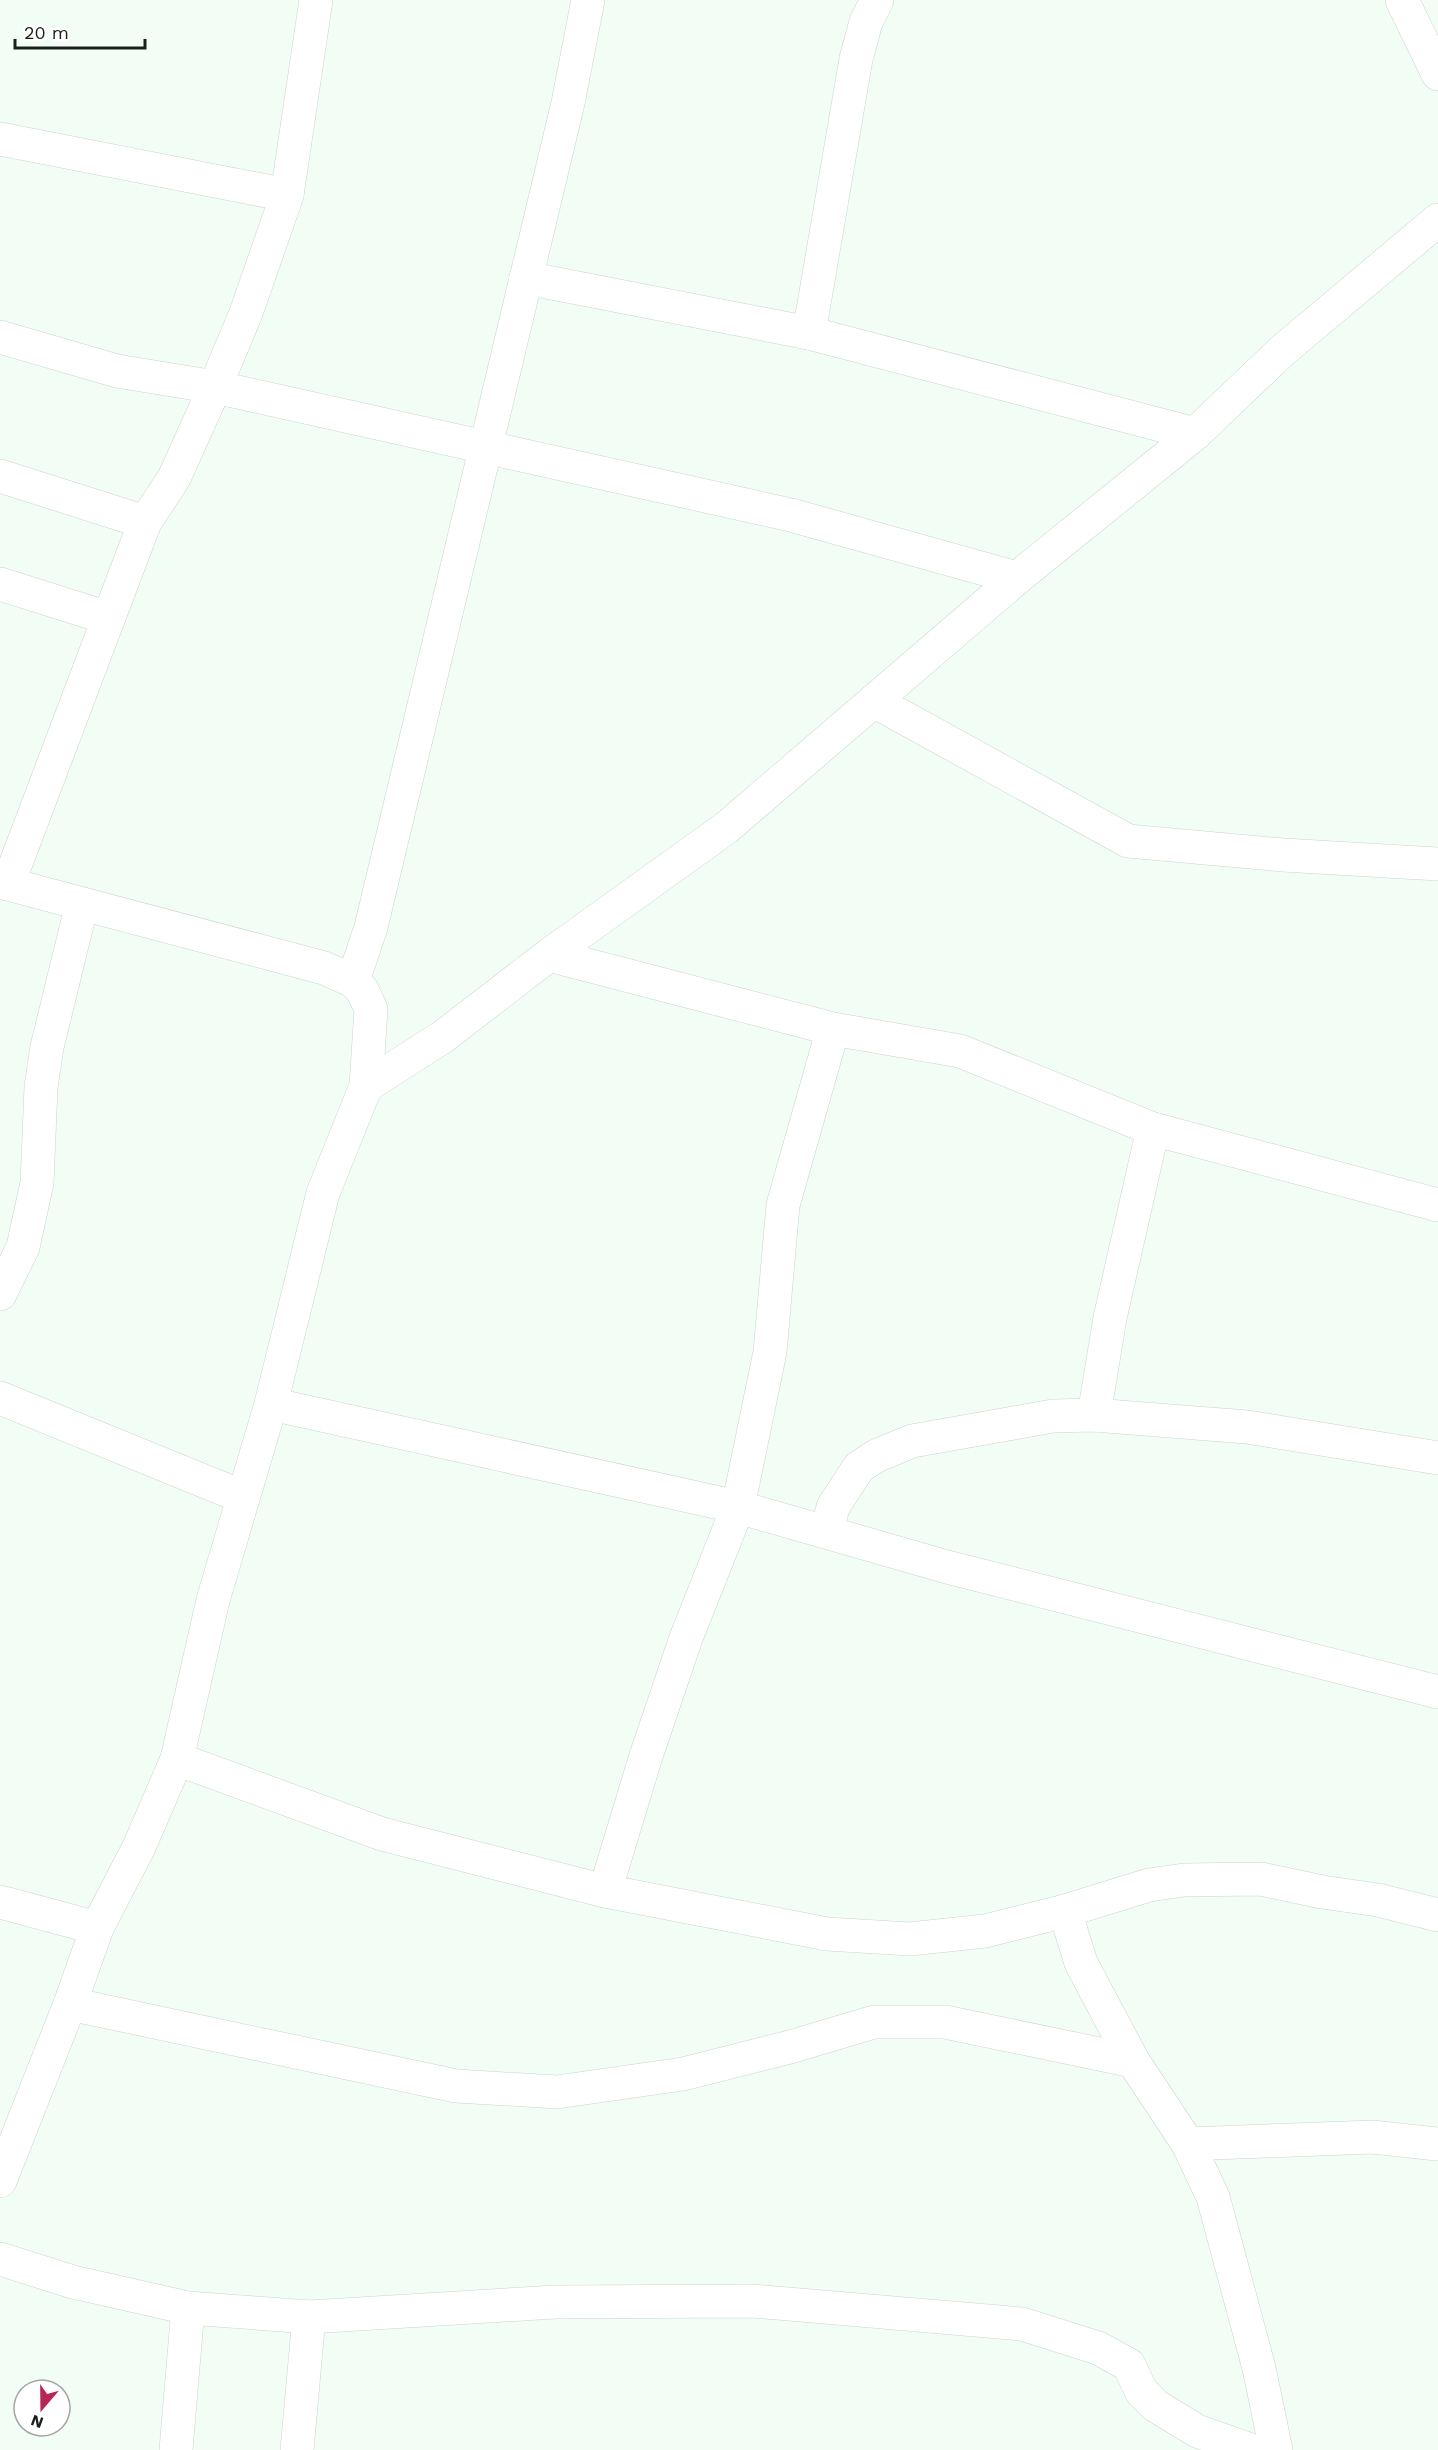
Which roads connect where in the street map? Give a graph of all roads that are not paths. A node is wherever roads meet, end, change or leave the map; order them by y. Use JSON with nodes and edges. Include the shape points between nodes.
{"nodes":[{"id":1,"x":316,"y":0,"type":"edge"},
{"id":2,"x":588,"y":0,"type":"edge"},
{"id":3,"x":877,"y":0,"type":"edge"},
{"id":4,"x":1401,"y":0,"type":"edge"},
{"id":5,"x":1438,"y":74,"type":"edge"},
{"id":6,"x":0,"y":139,"type":"edge"},
{"id":7,"x":287,"y":195,"type":"junction"},
{"id":8,"x":1438,"y":220,"type":"edge"},
{"id":9,"x":526,"y":278,"type":"junction"},
{"id":10,"x":809,"y":333,"type":"junction"},
{"id":11,"x":0,"y":337,"type":"edge"},
{"id":12,"x":215,"y":387,"type":"junction"},
{"id":13,"x":1195,"y":434,"type":"junction"},
{"id":14,"x":484,"y":448,"type":"junction"},
{"id":15,"x":0,"y":476,"type":"edge"},
{"id":16,"x":145,"y":522,"type":"junction"},
{"id":17,"x":1017,"y":578,"type":"junction"},
{"id":18,"x":0,"y":584,"type":"edge"},
{"id":19,"x":108,"y":618,"type":"junction"},
{"id":20,"x":874,"y":700,"type":"junction"},
{"id":21,"x":1438,"y":864,"type":"edge"},
{"id":22,"x":4,"y":883,"type":"edge"},
{"id":23,"x":82,"y":904,"type":"junction"},
{"id":24,"x":549,"y":955,"type":"junction"},
{"id":25,"x":353,"y":981,"type":"junction"},
{"id":26,"x":833,"y":1029,"type":"junction"},
{"id":27,"x":366,"y":1086,"type":"junction"},
{"id":28,"x":1152,"y":1129,"type":"junction"},
{"id":29,"x":1438,"y":1205,"type":"edge"},
{"id":30,"x":0,"y":1293,"type":"edge"},
{"id":31,"x":0,"y":1398,"type":"edge"},
{"id":32,"x":271,"y":1404,"type":"junction"},
{"id":33,"x":1094,"y":1415,"type":"junction"},
{"id":34,"x":1438,"y":1458,"type":"edge"},
{"id":35,"x":243,"y":1497,"type":"junction"},
{"id":36,"x":738,"y":1507,"type":"junction"},
{"id":37,"x":827,"y":1532,"type":"junction"},
{"id":38,"x":1438,"y":1692,"type":"edge"},
{"id":39,"x":177,"y":1760,"type":"junction"},
{"id":40,"x":605,"y":1891,"type":"junction"},
{"id":41,"x":0,"y":1902,"type":"edge"},
{"id":42,"x":1065,"y":1911,"type":"junction"},
{"id":43,"x":1438,"y":1915,"type":"edge"},
{"id":44,"x":97,"y":1928,"type":"junction"},
{"id":45,"x":70,"y":2004,"type":"junction"},
{"id":46,"x":1133,"y":2061,"type":"junction"},
{"id":47,"x":1188,"y":2144,"type":"junction"},
{"id":48,"x":1438,"y":2144,"type":"edge"},
{"id":49,"x":0,"y":2181,"type":"edge"},
{"id":50,"x":0,"y":2259,"type":"edge"},
{"id":51,"x":188,"y":2308,"type":"junction"},
{"id":52,"x":309,"y":2317,"type":"junction"},
{"id":53,"x":176,"y":2450,"type":"edge"},
{"id":54,"x":297,"y":2450,"type":"edge"},
{"id":55,"x":1251,"y":2450,"type":"edge"},
{"id":56,"x":1276,"y":2450,"type":"edge"}],
"edges":[{"from":1,"to":7,"type":"street"},
{"from":2,"to":9,"type":"street"},
{"from":3,"to":10,"type":"street","via":[[856,59]]},
{"from":4,"to":5,"type":"street"},
{"from":6,"to":7,"type":"street"},
{"from":7,"to":12,"type":"street","via":[[246,313]]},
{"from":8,"to":13,"type":"street","via":[[1282,351]]},
{"from":9,"to":10,"type":"street"},
{"from":9,"to":14,"type":"street"},
{"from":10,"to":13,"type":"street"},
{"from":11,"to":12,"type":"street","via":[[117,370]]},
{"from":12,"to":14,"type":"street"},
{"from":12,"to":16,"type":"street","via":[[174,478]]},
{"from":13,"to":17,"type":"street"},
{"from":14,"to":17,"type":"street","via":[[791,515]]},
{"from":14,"to":25,"type":"street","via":[[370,927]]},
{"from":15,"to":16,"type":"street"},
{"from":16,"to":19,"type":"street"},
{"from":17,"to":20,"type":"street"},
{"from":18,"to":19,"type":"street"},
{"from":19,"to":22,"type":"street"},
{"from":20,"to":21,"type":"street","via":[[1128,842]]},
{"from":20,"to":24,"type":"street","via":[[726,828]]},
{"from":22,"to":23,"type":"street"},
{"from":23,"to":25,"type":"street","via":[[324,968]]},
{"from":23,"to":30,"type":"street","via":[[47,1047],[35,1193],[23,1247]]},
{"from":24,"to":26,"type":"street"},
{"from":24,"to":27,"type":"street","via":[[444,1036]]},
{"from":25,"to":27,"type":"street","via":[[371,1009]]},
{"from":26,"to":28,"type":"street","via":[[960,1051]]},
{"from":26,"to":36,"type":"street","via":[[783,1205],[770,1352]]},
{"from":27,"to":32,"type":"street","via":[[323,1193]]},
{"from":28,"to":29,"type":"street"},
{"from":28,"to":33,"type":"street","via":[[1110,1318]]},
{"from":31,"to":35,"type":"street"},
{"from":32,"to":35,"type":"street"},
{"from":32,"to":36,"type":"street"},
{"from":33,"to":34,"type":"street","via":[[1247,1426]]},
{"from":33,"to":37,"type":"street","via":[[1053,1416],[924,1438],[876,1456],[859,1467],[833,1507]]},
{"from":35,"to":39,"type":"street","via":[[213,1600]]},
{"from":36,"to":37,"type":"street"},
{"from":36,"to":40,"type":"street","via":[[686,1638]]},
{"from":37,"to":38,"type":"street","via":[[947,1567]]},
{"from":39,"to":40,"type":"street","via":[[382,1834]]},
{"from":39,"to":44,"type":"street","via":[[139,1847]]},
{"from":40,"to":42,"type":"street","via":[[826,1934],[910,1939],[985,1931]]},
{"from":41,"to":44,"type":"street"},
{"from":42,"to":43,"type":"street","via":[[1149,1885],[1184,1880],[1261,1879]]},
{"from":42,"to":46,"type":"street","via":[[1081,1963]]},
{"from":44,"to":45,"type":"street"},
{"from":45,"to":46,"type":"street","via":[[456,2086],[514,2090],[557,2092],[683,2074],[874,2022],[945,2022]]},
{"from":45,"to":49,"type":"street"},
{"from":46,"to":47,"type":"street"},
{"from":47,"to":48,"type":"street","via":[[1372,2138]]},
{"from":47,"to":56,"type":"street","via":[[1213,2197],[1259,2368]]},
{"from":50,"to":51,"type":"street","via":[[73,2282]]},
{"from":51,"to":52,"type":"street"},
{"from":51,"to":53,"type":"street"},
{"from":52,"to":54,"type":"street"},
{"from":52,"to":55,"type":"street","via":[[555,2302],[753,2301],[1022,2324],[1098,2348],[1129,2366],[1141,2391],[1156,2406],[1197,2431]]}]}
